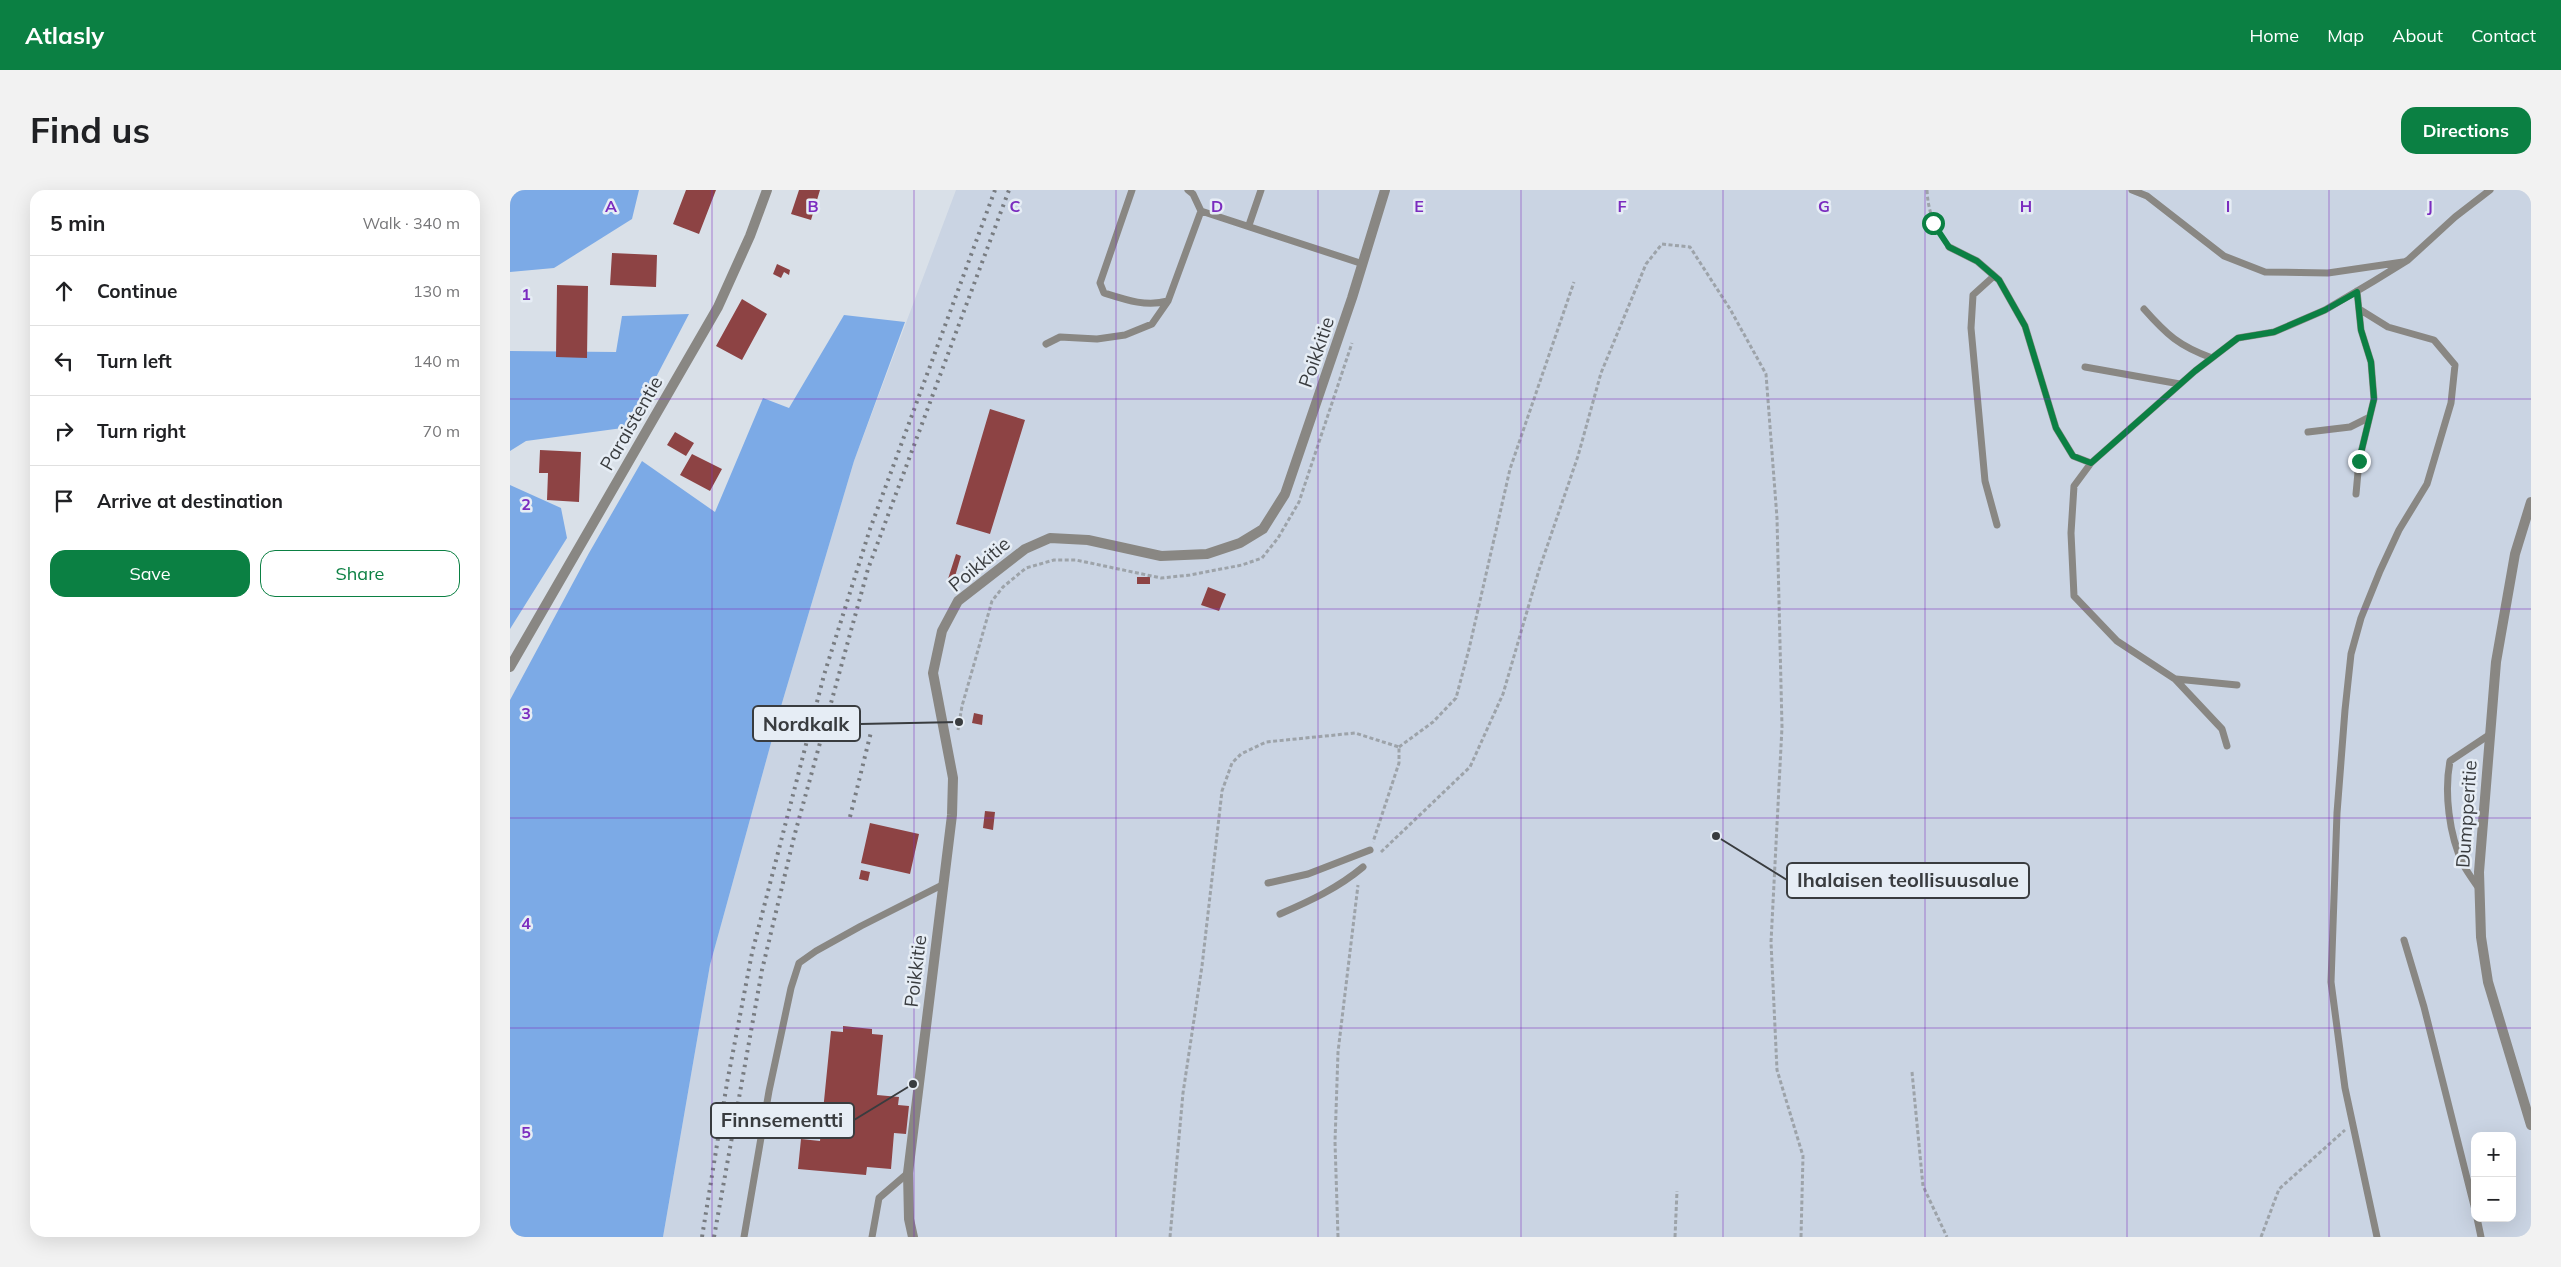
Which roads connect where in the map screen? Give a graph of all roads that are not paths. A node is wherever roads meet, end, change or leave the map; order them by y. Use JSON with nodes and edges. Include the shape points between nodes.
{"nodes":[{"id":1,"x":768,"y":190,"type":"edge"},
{"id":2,"x":1132,"y":190,"type":"edge"},
{"id":3,"x":1188,"y":190,"type":"edge"},
{"id":4,"x":1261,"y":190,"type":"edge"},
{"id":5,"x":1385,"y":190,"type":"edge"},
{"id":6,"x":2132,"y":190,"type":"edge"},
{"id":7,"x":2490,"y":190,"type":"edge"},
{"id":8,"x":1202,"y":211,"type":"junction"},
{"id":9,"x":1249,"y":225,"type":"junction"},
{"id":10,"x":1949,"y":247,"type":"road end"},
{"id":11,"x":2408,"y":260,"type":"junction"},
{"id":12,"x":1363,"y":264,"type":"junction"},
{"id":13,"x":1994,"y":276,"type":"junction"},
{"id":14,"x":2357,"y":292,"type":"junction"},
{"id":15,"x":1168,"y":301,"type":"junction"},
{"id":16,"x":2144,"y":309,"type":"dead end"},
{"id":17,"x":2359,"y":309,"type":"junction"},
{"id":18,"x":1046,"y":344,"type":"dead end"},
{"id":19,"x":2212,"y":358,"type":"junction"},
{"id":20,"x":2085,"y":367,"type":"dead end"},
{"id":21,"x":2180,"y":384,"type":"junction"},
{"id":22,"x":2368,"y":418,"type":"junction"},
{"id":23,"x":2308,"y":432,"type":"dead end"},
{"id":24,"x":2091,"y":463,"type":"junction"},
{"id":25,"x":2356,"y":494,"type":"dead end"},
{"id":26,"x":2531,"y":502,"type":"edge"},
{"id":27,"x":1997,"y":524,"type":"dead end"},
{"id":28,"x":510,"y":666,"type":"edge"},
{"id":29,"x":2175,"y":679,"type":"junction"},
{"id":30,"x":2237,"y":685,"type":"dead end"},
{"id":31,"x":2489,"y":735,"type":"junction"},
{"id":32,"x":2226,"y":746,"type":"dead end"},
{"id":33,"x":1370,"y":850,"type":"road end"},
{"id":34,"x":1363,"y":867,"type":"road end"},
{"id":35,"x":1268,"y":883,"type":"dead end"},
{"id":36,"x":944,"y":884,"type":"junction"},
{"id":37,"x":2480,"y":889,"type":"junction"},
{"id":38,"x":1280,"y":914,"type":"dead end"},
{"id":39,"x":2404,"y":940,"type":"dead end"},
{"id":40,"x":2531,"y":1125,"type":"edge"},
{"id":41,"x":908,"y":1173,"type":"junction"},
{"id":42,"x":2471,"y":1194,"type":"edge"},
{"id":43,"x":2478,"y":1222,"type":"edge"},
{"id":44,"x":744,"y":1237,"type":"edge"},
{"id":45,"x":872,"y":1237,"type":"edge"},
{"id":46,"x":913,"y":1237,"type":"edge"},
{"id":47,"x":2377,"y":1237,"type":"edge"},
{"id":48,"x":2481,"y":1237,"type":"edge"}],
"edges":[{"from":1,"to":28,"type":"street","name":"Paraistentie","via":[[718,307]]},
{"from":2,"to":15,"type":"lane","via":[[1100,283],[1104,293],[1130,302],[1155,304]]},
{"from":3,"to":8,"type":"lane"},
{"from":4,"to":9,"type":"lane"},
{"from":5,"to":12,"type":"street","name":"Poikkitie"},
{"from":6,"to":11,"type":"lane","via":[[2147,196],[2224,256],[2265,272],[2328,273]]},
{"from":7,"to":11,"type":"lane"},
{"from":8,"to":9,"type":"lane"},
{"from":8,"to":15,"type":"lane"},
{"from":9,"to":12,"type":"lane"},
{"from":10,"to":13,"type":"lane","via":[[1977,261]]},
{"from":11,"to":14,"type":"lane"},
{"from":12,"to":36,"type":"street","name":"Poikkitie","via":[[1285,494],[1263,530],[1240,543],[1208,554],[1161,556],[1088,540],[1050,538],[1025,549],[958,601],[942,631],[933,674],[953,778]]},
{"from":13,"to":24,"type":"lane","via":[[2025,326],[2056,428],[2073,456]]},
{"from":13,"to":27,"type":"lane","via":[[1973,295],[1971,328],[1985,481]]},
{"from":14,"to":17,"type":"lane"},
{"from":14,"to":19,"type":"lane","via":[[2274,332],[2238,338]]},
{"from":15,"to":18,"type":"lane","via":[[1152,324],[1125,335],[1097,339],[1060,337]]},
{"from":16,"to":19,"type":"lane","via":[[2162,330],[2186,348]]},
{"from":17,"to":22,"type":"lane","via":[[2361,330],[2371,362],[2374,399]]},
{"from":17,"to":47,"type":"lane","via":[[2388,327],[2434,340],[2455,365],[2451,403],[2427,484],[2399,530],[2380,571],[2351,654],[2337,813],[2331,982],[2346,1088]]},
{"from":19,"to":21,"type":"lane"},
{"from":20,"to":21,"type":"lane"},
{"from":21,"to":24,"type":"lane"},
{"from":22,"to":23,"type":"lane","via":[[2350,427]]},
{"from":22,"to":25,"type":"lane"},
{"from":24,"to":29,"type":"lane","via":[[2074,486],[2071,533],[2074,596],[2117,641]]},
{"from":26,"to":31,"type":"street","name":"Dumpperitie","via":[[2515,554],[2507,596]]},
{"from":29,"to":30,"type":"lane"},
{"from":29,"to":32,"type":"lane","via":[[2222,729]]},
{"from":31,"to":37,"type":"street","name":"Dumpperitie"},
{"from":31,"to":37,"type":"lane","via":[[2450,761],[2447,775],[2448,812],[2463,864]]},
{"from":33,"to":35,"type":"lane","via":[[1308,874]]},
{"from":34,"to":38,"type":"lane","via":[[1319,897]]},
{"from":36,"to":41,"type":"street","name":"Poikkitie"},
{"from":36,"to":44,"type":"lane","via":[[861,926],[799,963],[769,1091]]},
{"from":37,"to":40,"type":"street","name":"Dumpperitie","via":[[2481,937],[2488,982]]},
{"from":39,"to":42,"type":"lane"},
{"from":41,"to":45,"type":"lane","via":[[879,1198]]},
{"from":41,"to":46,"type":"street","name":"Poikkitie","via":[[909,1219]]},
{"from":43,"to":48,"type":"lane"}]}
